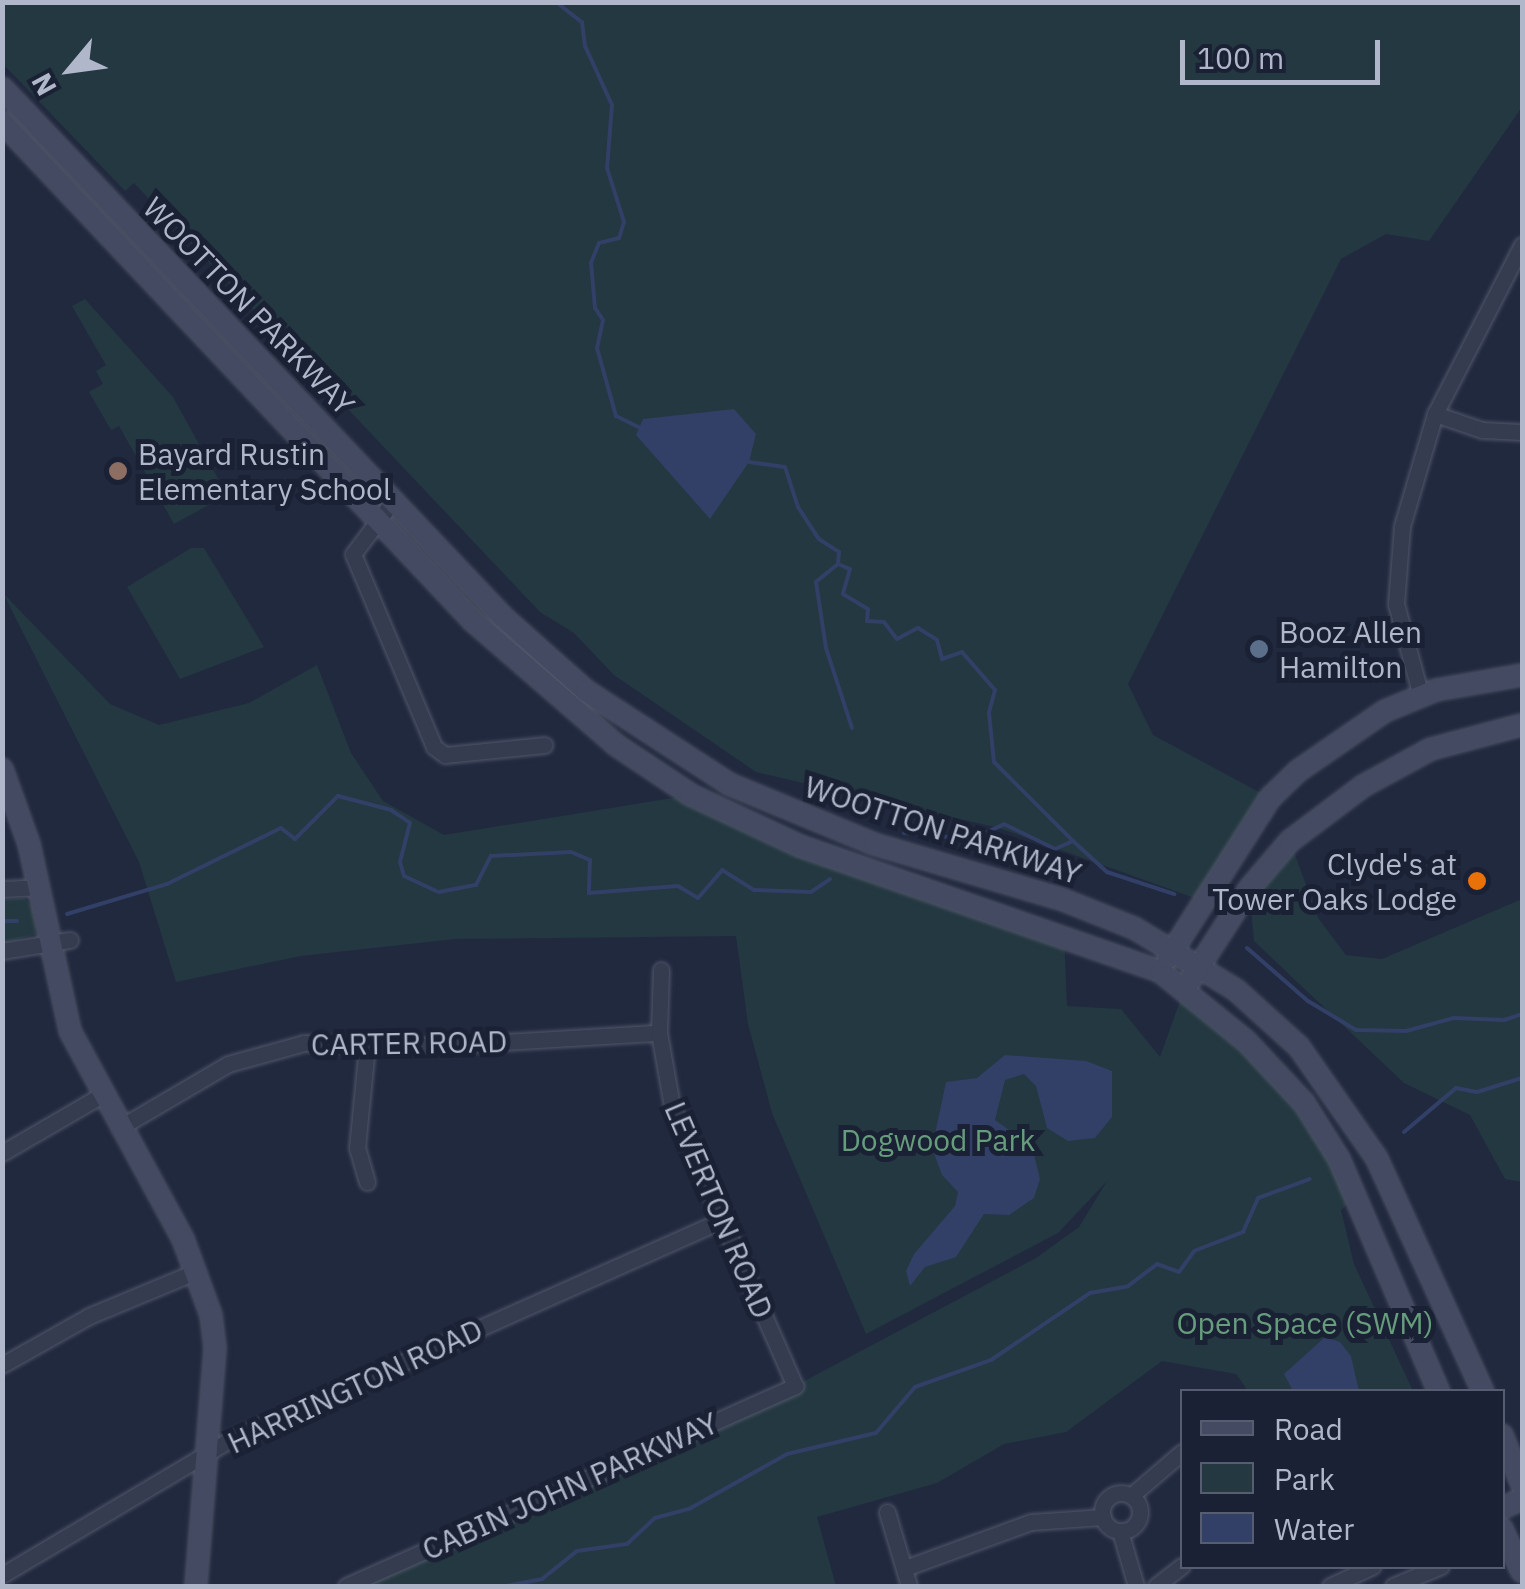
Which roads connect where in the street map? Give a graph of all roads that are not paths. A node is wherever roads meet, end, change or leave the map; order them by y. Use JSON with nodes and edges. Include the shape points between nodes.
{"nodes":[{"id":1,"x":2,"y":88,"type":"edge"},
{"id":2,"x":2,"y":122,"type":"edge"},
{"id":3,"x":1522,"y":245,"type":"edge"},
{"id":4,"x":1435,"y":414,"type":"junction"},
{"id":5,"x":1522,"y":432,"type":"edge"},
{"id":6,"x":393,"y":501,"type":"junction"},
{"id":7,"x":376,"y":516,"type":"junction"},
{"id":8,"x":1522,"y":675,"type":"edge"},
{"id":9,"x":1421,"y":696,"type":"junction"},
{"id":10,"x":1522,"y":725,"type":"edge"},
{"id":11,"x":545,"y":744,"type":"dead end"},
{"id":12,"x":2,"y":770,"type":"edge"},
{"id":13,"x":37,"y":887,"type":"junction"},
{"id":14,"x":2,"y":889,"type":"edge"},
{"id":15,"x":70,"y":940,"type":"dead end"},
{"id":16,"x":48,"y":944,"type":"junction"},
{"id":17,"x":1172,"y":949,"type":"junction"},
{"id":18,"x":2,"y":951,"type":"edge"},
{"id":19,"x":1200,"y":963,"type":"junction"},
{"id":20,"x":662,"y":970,"type":"dead end"},
{"id":21,"x":1161,"y":972,"type":"junction"},
{"id":22,"x":1184,"y":990,"type":"junction"},
{"id":23,"x":659,"y":1033,"type":"junction"},
{"id":24,"x":367,"y":1046,"type":"junction"},
{"id":25,"x":100,"y":1096,"type":"junction"},
{"id":26,"x":119,"y":1128,"type":"junction"},
{"id":27,"x":2,"y":1153,"type":"edge"},
{"id":28,"x":367,"y":1182,"type":"dead end"},
{"id":29,"x":720,"y":1221,"type":"junction"},
{"id":30,"x":197,"y":1272,"type":"junction"},
{"id":31,"x":2,"y":1366,"type":"edge"},
{"id":32,"x":794,"y":1386,"type":"joint"},
{"id":33,"x":1438,"y":1389,"type":"edge"},
{"id":34,"x":1482,"y":1389,"type":"edge"},
{"id":35,"x":1505,"y":1441,"type":"edge"},
{"id":36,"x":1180,"y":1454,"type":"edge"},
{"id":37,"x":208,"y":1455,"type":"junction"},
{"id":38,"x":1522,"y":1485,"type":"edge"},
{"id":39,"x":1132,"y":1495,"type":"junction"},
{"id":40,"x":887,"y":1512,"type":"dead end"},
{"id":41,"x":1102,"y":1517,"type":"junction"},
{"id":42,"x":1120,"y":1531,"type":"junction"},
{"id":43,"x":1508,"y":1532,"type":"edge"},
{"id":44,"x":905,"y":1568,"type":"junction"},
{"id":45,"x":1180,"y":1568,"type":"edge"},
{"id":46,"x":1367,"y":1569,"type":"edge"},
{"id":47,"x":1433,"y":1569,"type":"edge"},
{"id":48,"x":2,"y":1575,"type":"edge"},
{"id":49,"x":1522,"y":1575,"type":"edge"},
{"id":50,"x":196,"y":1586,"type":"edge"},
{"id":51,"x":346,"y":1586,"type":"edge"},
{"id":52,"x":909,"y":1586,"type":"edge"},
{"id":53,"x":1136,"y":1586,"type":"edge"},
{"id":54,"x":1156,"y":1586,"type":"edge"},
{"id":55,"x":1330,"y":1586,"type":"edge"},
{"id":56,"x":1393,"y":1586,"type":"edge"}],
"edges":[{"from":1,"to":6,"type":"main road","name":"WOOTTON PARKWAY"},
{"from":2,"to":7,"type":"main road","name":"WOOTTON PARKWAY"},
{"from":3,"to":4,"type":"street"},
{"from":4,"to":5,"type":"street","via":[[1482,430]]},
{"from":4,"to":9,"type":"street","via":[[1394,574],[1408,662]]},
{"from":6,"to":7,"type":"street"},
{"from":6,"to":17,"type":"main road","name":"WOOTTON PARKWAY","via":[[503,617],[586,691],[729,784],[874,844],[1061,900]]},
{"from":7,"to":11,"type":"street","via":[[354,554],[434,747],[445,755]]},
{"from":7,"to":21,"type":"main road","name":"WOOTTON PARKWAY","via":[[544,687],[691,796],[800,846]]},
{"from":8,"to":9,"type":"main road"},
{"from":9,"to":17,"type":"main road","via":[[1351,730],[1270,798]]},
{"from":10,"to":19,"type":"main road","via":[[1448,742],[1363,786],[1290,841]]},
{"from":12,"to":13,"type":"main road","via":[[19,804]]},
{"from":13,"to":14,"type":"street"},
{"from":13,"to":16,"type":"main road"},
{"from":15,"to":16,"type":"street"},
{"from":16,"to":18,"type":"street"},
{"from":16,"to":25,"type":"main road","via":[[70,1031]]},
{"from":17,"to":19,"type":"main road","name":"WOOTTON PARKWAY"},
{"from":17,"to":21,"type":"main road"},
{"from":19,"to":22,"type":"main road"},
{"from":19,"to":34,"type":"main road","name":"WOOTTON PARKWAY","via":[[1299,1048],[1334,1090],[1377,1159]]},
{"from":20,"to":23,"type":"street","name":"LEVERTON ROAD"},
{"from":21,"to":22,"type":"main road","name":"WOOTTON PARKWAY"},
{"from":22,"to":33,"type":"main road","name":"WOOTTON PARKWAY","via":[[1246,1041],[1304,1103],[1371,1224]]},
{"from":23,"to":24,"type":"street","name":"CARTER ROAD"},
{"from":23,"to":29,"type":"street","name":"LEVERTON ROAD","via":[[672,1106]]},
{"from":24,"to":26,"type":"street","name":"CARTER ROAD","via":[[304,1043],[249,1056]]},
{"from":24,"to":28,"type":"street","via":[[358,1148]]},
{"from":25,"to":26,"type":"main road"},
{"from":25,"to":27,"type":"street"},
{"from":26,"to":30,"type":"main road"},
{"from":29,"to":32,"type":"street","name":"LEVERTON ROAD"},
{"from":29,"to":37,"type":"street","name":"HARRINGTON ROAD"},
{"from":30,"to":31,"type":"street","via":[[89,1316]]},
{"from":30,"to":37,"type":"main road","via":[[215,1349]]},
{"from":32,"to":51,"type":"street","name":"CABIN JOHN PARKWAY"},
{"from":35,"to":38,"type":"main road"},
{"from":36,"to":39,"type":"street"},
{"from":37,"to":48,"type":"street","name":"HARRINGTON ROAD"},
{"from":37,"to":50,"type":"main road"},
{"from":39,"to":41,"type":"street","via":[[1109,1497]]},
{"from":39,"to":42,"type":"street","via":[[1140,1516]]},
{"from":40,"to":44,"type":"street"},
{"from":41,"to":42,"type":"street"},
{"from":41,"to":44,"type":"street","via":[[1031,1522]]},
{"from":42,"to":53,"type":"street"},
{"from":43,"to":49,"type":"main road"},
{"from":44,"to":52,"type":"street"},
{"from":45,"to":54,"type":"street"},
{"from":46,"to":55,"type":"street"},
{"from":47,"to":56,"type":"street"}]}
